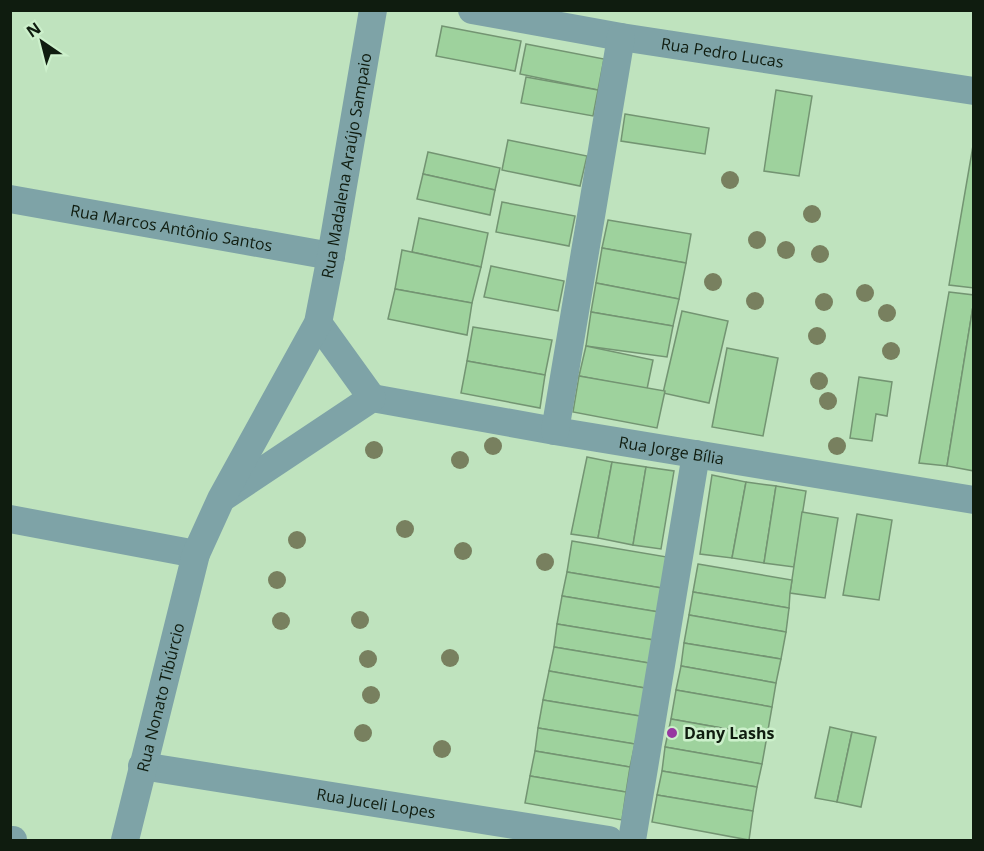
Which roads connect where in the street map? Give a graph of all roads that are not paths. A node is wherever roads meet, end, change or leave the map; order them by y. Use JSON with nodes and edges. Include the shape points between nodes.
{"nodes":[{"id":1,"x":373,"y":10,"type":"edge"},
{"id":2,"x":472,"y":10,"type":"edge"},
{"id":3,"x":621,"y":37,"type":"junction"},
{"id":4,"x":974,"y":91,"type":"edge"},
{"id":5,"x":10,"y":199,"type":"edge"},
{"id":6,"x":331,"y":256,"type":"junction"},
{"id":7,"x":318,"y":322,"type":"junction"},
{"id":8,"x":372,"y":398,"type":"junction"},
{"id":9,"x":555,"y":431,"type":"junction"},
{"id":10,"x":696,"y":454,"type":"junction"},
{"id":11,"x":221,"y":499,"type":"junction"},
{"id":12,"x":974,"y":500,"type":"edge"},
{"id":13,"x":10,"y":519,"type":"edge"},
{"id":14,"x":196,"y":554,"type":"junction"},
{"id":15,"x":142,"y":766,"type":"junction"},
{"id":16,"x":125,"y":840,"type":"edge"},
{"id":17,"x":609,"y":840,"type":"edge"},
{"id":18,"x":632,"y":840,"type":"edge"}],
"edges":[{"from":1,"to":6,"type":"street","name":"Rua Madalena Araújo Sampaio"},
{"from":2,"to":3,"type":"street","name":"Rua Pedro Lucas"},
{"from":3,"to":4,"type":"street","name":"Rua Pedro Lucas"},
{"from":3,"to":9,"type":"street"},
{"from":5,"to":6,"type":"street","name":"Rua Marcos Antônio Santos"},
{"from":6,"to":7,"type":"street","name":"Rua Madalena Araújo Sampaio"},
{"from":7,"to":8,"type":"street"},
{"from":7,"to":11,"type":"street","name":"Rua Madalena Araújo Sampaio"},
{"from":8,"to":9,"type":"street","name":"Rua Jorge Bília"},
{"from":8,"to":11,"type":"street"},
{"from":9,"to":10,"type":"street","name":"Rua Jorge Bília"},
{"from":10,"to":12,"type":"street","name":"Rua Jorge Bília"},
{"from":10,"to":18,"type":"street"},
{"from":11,"to":14,"type":"street","name":"Rua Madalena Araújo Sampaio"},
{"from":13,"to":14,"type":"street"},
{"from":14,"to":15,"type":"street","name":"Rua Nonato Tibúrcio"},
{"from":15,"to":16,"type":"street","name":"Rua Nonato Tibúrcio"},
{"from":15,"to":17,"type":"street","name":"Rua Juceli Lopes"}]}
